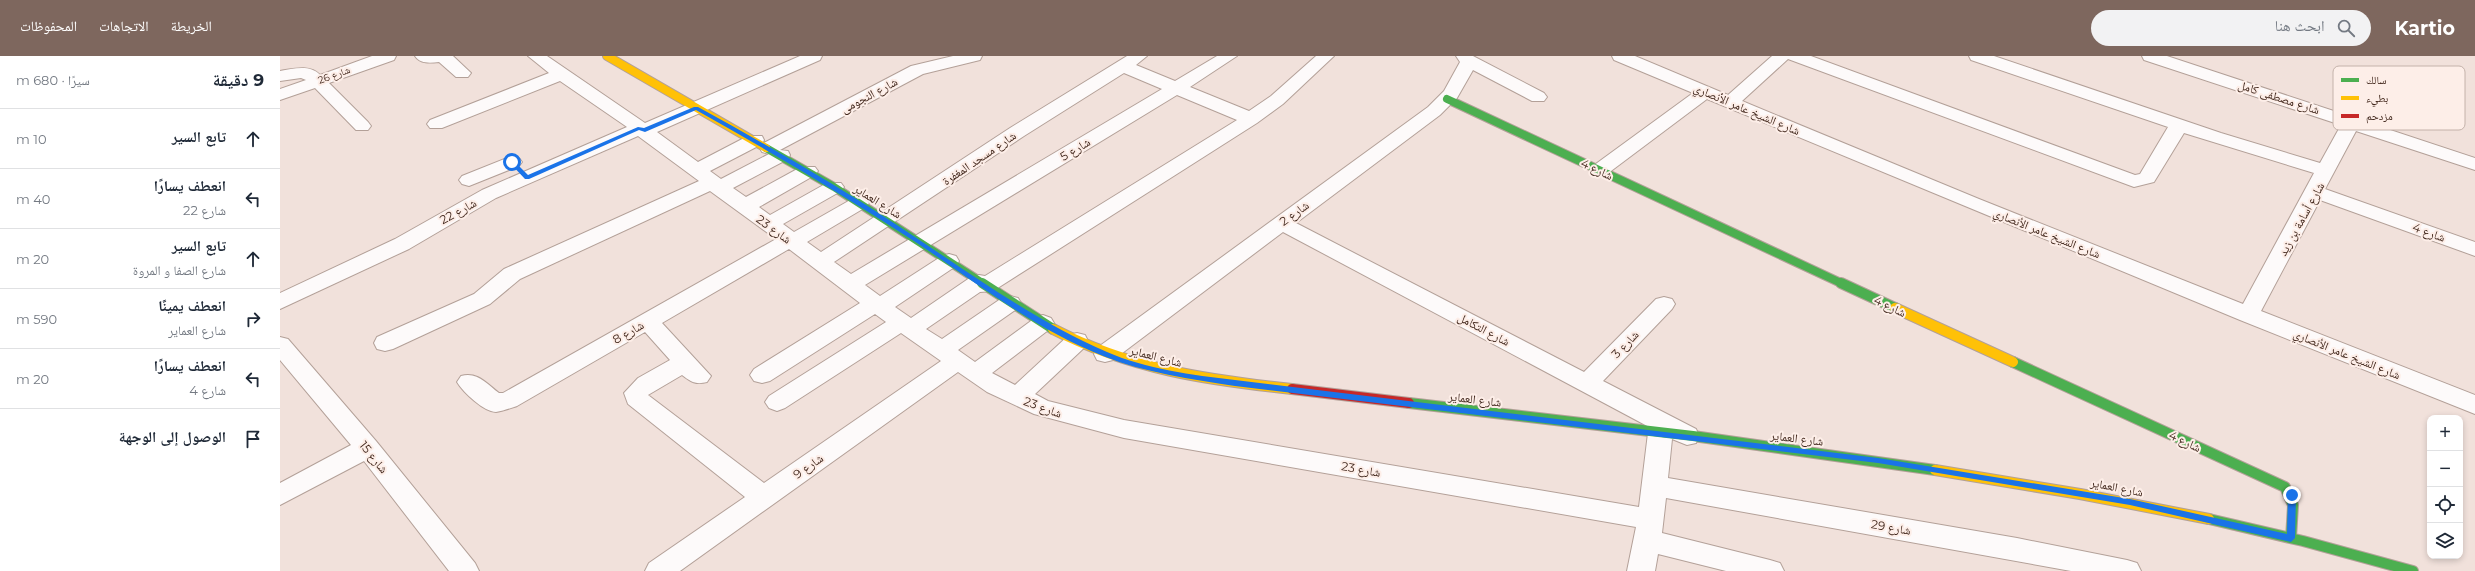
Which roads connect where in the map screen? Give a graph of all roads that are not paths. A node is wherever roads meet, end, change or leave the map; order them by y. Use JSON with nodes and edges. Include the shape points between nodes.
{"nodes":[{"id":1,"x":388,"y":56,"type":"edge"},
{"id":2,"x":423,"y":56,"type":"edge"},
{"id":3,"x":444,"y":56,"type":"edge"},
{"id":4,"x":536,"y":56,"type":"edge"},
{"id":5,"x":814,"y":56,"type":"edge"},
{"id":6,"x":974,"y":56,"type":"edge"},
{"id":7,"x":1139,"y":56,"type":"edge"},
{"id":8,"x":1229,"y":56,"type":"edge"},
{"id":9,"x":1326,"y":56,"type":"edge"},
{"id":10,"x":1620,"y":56,"type":"edge"},
{"id":11,"x":1782,"y":56,"type":"edge"},
{"id":12,"x":1795,"y":56,"type":"edge"},
{"id":13,"x":1977,"y":56,"type":"edge"},
{"id":14,"x":2150,"y":56,"type":"edge"},
{"id":15,"x":614,"y":57,"type":"edge"},
{"id":16,"x":1467,"y":58,"type":"edge"},
{"id":17,"x":1123,"y":66,"type":"junction"},
{"id":18,"x":462,"y":73,"type":"dead end"},
{"id":19,"x":561,"y":74,"type":"junction"},
{"id":20,"x":280,"y":76,"type":"edge"},
{"id":21,"x":317,"y":81,"type":"junction"},
{"id":22,"x":1175,"y":88,"type":"junction"},
{"id":23,"x":1705,"y":92,"type":"junction"},
{"id":24,"x":280,"y":94,"type":"edge"},
{"id":25,"x":1538,"y":97,"type":"dead end"},
{"id":26,"x":1447,"y":99,"type":"junction"},
{"id":27,"x":1730,"y":102,"type":"junction"},
{"id":28,"x":696,"y":108,"type":"junction"},
{"id":29,"x":2333,"y":116,"type":"edge"},
{"id":30,"x":1251,"y":118,"type":"junction"},
{"id":31,"x":436,"y":124,"type":"dead end"},
{"id":32,"x":2179,"y":125,"type":"junction"},
{"id":33,"x":362,"y":126,"type":"dead end"},
{"id":34,"x":642,"y":129,"type":"junction"},
{"id":35,"x":2348,"y":130,"type":"edge"},
{"id":36,"x":2375,"y":130,"type":"edge"},
{"id":37,"x":768,"y":148,"type":"junction"},
{"id":38,"x":2475,"y":164,"type":"edge"},
{"id":39,"x":1600,"y":170,"type":"junction"},
{"id":40,"x":808,"y":172,"type":"junction"},
{"id":41,"x":2327,"y":172,"type":"junction"},
{"id":42,"x":527,"y":177,"type":"junction"},
{"id":43,"x":469,"y":180,"type":"dead end"},
{"id":44,"x":708,"y":181,"type":"junction"},
{"id":45,"x":834,"y":187,"type":"junction"},
{"id":46,"x":2316,"y":192,"type":"junction"},
{"id":47,"x":859,"y":202,"type":"junction"},
{"id":48,"x":744,"y":206,"type":"junction"},
{"id":49,"x":886,"y":220,"type":"junction"},
{"id":50,"x":1281,"y":223,"type":"junction"},
{"id":51,"x":768,"y":224,"type":"junction"},
{"id":52,"x":791,"y":241,"type":"junction"},
{"id":53,"x":920,"y":242,"type":"junction"},
{"id":54,"x":2475,"y":249,"type":"edge"},
{"id":55,"x":949,"y":261,"type":"junction"},
{"id":56,"x":820,"y":262,"type":"junction"},
{"id":57,"x":850,"y":284,"type":"junction"},
{"id":58,"x":982,"y":284,"type":"junction"},
{"id":59,"x":280,"y":302,"type":"edge"},
{"id":60,"x":1010,"y":303,"type":"junction"},
{"id":61,"x":1664,"y":304,"type":"dead end"},
{"id":62,"x":878,"y":305,"type":"junction"},
{"id":63,"x":2248,"y":315,"type":"junction"},
{"id":64,"x":648,"y":321,"type":"junction"},
{"id":65,"x":1042,"y":323,"type":"junction"},
{"id":66,"x":906,"y":326,"type":"junction"},
{"id":67,"x":1077,"y":341,"type":"junction"},
{"id":68,"x":384,"y":342,"type":"dead end"},
{"id":69,"x":282,"y":352,"type":"edge"},
{"id":70,"x":1105,"y":354,"type":"junction"},
{"id":71,"x":958,"y":361,"type":"junction"},
{"id":72,"x":762,"y":375,"type":"dead end"},
{"id":73,"x":469,"y":382,"type":"dead end"},
{"id":74,"x":1587,"y":383,"type":"junction"},
{"id":75,"x":1017,"y":397,"type":"junction"},
{"id":76,"x":777,"y":402,"type":"dead end"},
{"id":77,"x":2475,"y":405,"type":"edge"},
{"id":78,"x":1660,"y":433,"type":"junction"},
{"id":79,"x":1686,"y":436,"type":"junction"},
{"id":80,"x":367,"y":448,"type":"junction"},
{"id":81,"x":1655,"y":486,"type":"junction"},
{"id":82,"x":280,"y":495,"type":"edge"},
{"id":83,"x":764,"y":497,"type":"junction"},
{"id":84,"x":1649,"y":529,"type":"junction"},
{"id":85,"x":2291,"y":538,"type":"junction"},
{"id":86,"x":464,"y":571,"type":"edge"},
{"id":87,"x":659,"y":571,"type":"edge"},
{"id":88,"x":1641,"y":571,"type":"edge"},
{"id":89,"x":1770,"y":571,"type":"edge"},
{"id":90,"x":2127,"y":571,"type":"edge"},
{"id":91,"x":2413,"y":571,"type":"edge"}],
"edges":[{"from":1,"to":21,"type":"street","name":"شارع 26"},
{"from":2,"to":3,"type":"street"},
{"from":3,"to":18,"type":"street"},
{"from":4,"to":19,"type":"street","name":"شارع 23"},
{"from":5,"to":28,"type":"street","name":"شارع 22"},
{"from":6,"to":37,"type":"street","name":"شارع النجومى","via":[[913,71]]},
{"from":7,"to":17,"type":"street","name":"شارع مسجد المغفرة"},
{"from":8,"to":22,"type":"street","name":"شارع 5"},
{"from":9,"to":30,"type":"street","via":[[1277,100]]},
{"from":10,"to":23,"type":"street","name":"شارع الشيخ عامر الأنصاري"},
{"from":11,"to":27,"type":"street"},
{"from":12,"to":32,"type":"street","via":[[2134,181],[2147,178]]},
{"from":13,"to":32,"type":"street"},
{"from":14,"to":29,"type":"street","name":"شارع مصطفى كامل"},
{"from":15,"to":28,"type":"street","name":"شارع العماير"},
{"from":16,"to":25,"type":"street"},
{"from":16,"to":26,"type":"street","name":"شارع 2","via":[[1459,83]]},
{"from":17,"to":22,"type":"street"},
{"from":17,"to":49,"type":"street","name":"شارع مسجد المغفرة","via":[[1017,132]]},
{"from":19,"to":31,"type":"street"},
{"from":19,"to":34,"type":"street","name":"شارع 23"},
{"from":20,"to":21,"type":"street","via":[[306,73]]},
{"from":21,"to":24,"type":"street","name":"شارع 26"},
{"from":21,"to":33,"type":"street"},
{"from":22,"to":30,"type":"street"},
{"from":22,"to":53,"type":"street","name":"شارع 5"},
{"from":23,"to":27,"type":"street","name":"شارع الشيخ عامر الأنصاري"},
{"from":23,"to":39,"type":"street"},
{"from":26,"to":39,"type":"street","name":"شارع 4"},
{"from":26,"to":50,"type":"street","name":"شارع 2"},
{"from":27,"to":63,"type":"street","name":"شارع الشيخ عامر الأنصاري"},
{"from":28,"to":34,"type":"street","name":"شارع 22"},
{"from":28,"to":37,"type":"street","name":"شارع العماير"},
{"from":30,"to":58,"type":"street","via":[[1141,190]]},
{"from":32,"to":41,"type":"street"},
{"from":34,"to":42,"type":"street","name":"شارع 22"},
{"from":34,"to":44,"type":"street","name":"شارع 23"},
{"from":35,"to":41,"type":"street","name":"شارع أسامة بن زيد"},
{"from":36,"to":38,"type":"street","name":"شارع مصطفى كامل"},
{"from":37,"to":40,"type":"street","name":"شارع العماير"},
{"from":37,"to":44,"type":"street"},
{"from":37,"to":44,"type":"street"},
{"from":39,"to":85,"type":"street","name":"شارع 4","via":[[2286,487],[2292,495]]},
{"from":40,"to":45,"type":"street","name":"شارع العماير"},
{"from":40,"to":48,"type":"street"},
{"from":41,"to":46,"type":"street","name":"شارع أسامة بن زيد"},
{"from":42,"to":43,"type":"street","via":[[507,158]]},
{"from":42,"to":59,"type":"street","name":"شارع 22","via":[[466,206],[376,257]]},
{"from":44,"to":48,"type":"street","name":"شارع 23"},
{"from":44,"to":68,"type":"street","via":[[512,274],[499,281],[494,290],[482,300]]},
{"from":45,"to":47,"type":"street","name":"شارع العماير"},
{"from":45,"to":51,"type":"street"},
{"from":46,"to":54,"type":"street","name":"شارع 4"},
{"from":46,"to":63,"type":"street","name":"شارع أسامة بن زيد"},
{"from":47,"to":49,"type":"street","name":"شارع العماير"},
{"from":47,"to":52,"type":"street","name":"شارع 8"},
{"from":48,"to":51,"type":"street","name":"شارع 23"},
{"from":49,"to":53,"type":"street","name":"شارع العماير"},
{"from":49,"to":56,"type":"street","name":"شارع مسجد المغفرة"},
{"from":50,"to":70,"type":"street","name":"شارع 2"},
{"from":50,"to":74,"type":"street","name":"شارع التكامل"},
{"from":51,"to":52,"type":"street","name":"شارع 23"},
{"from":52,"to":56,"type":"street","name":"شارع 23"},
{"from":52,"to":64,"type":"street","name":"شارع 8"},
{"from":53,"to":55,"type":"street","name":"شارع العماير"},
{"from":53,"to":57,"type":"street","name":"شارع 5"},
{"from":55,"to":58,"type":"street","name":"شارع العماير"},
{"from":55,"to":62,"type":"street"},
{"from":56,"to":57,"type":"street","name":"شارع 23"},
{"from":57,"to":62,"type":"street","name":"شارع 23"},
{"from":58,"to":60,"type":"street","name":"شارع العماير"},
{"from":58,"to":66,"type":"street"},
{"from":60,"to":65,"type":"street","name":"شارع العماير"},
{"from":60,"to":71,"type":"street"},
{"from":61,"to":74,"type":"street","name":"شارع 3"},
{"from":62,"to":66,"type":"street","name":"شارع 23"},
{"from":62,"to":72,"type":"street"},
{"from":63,"to":77,"type":"street","name":"شارع الشيخ عامر الأنصاري"},
{"from":64,"to":73,"type":"street","name":"شارع 8","via":[[502,402],[491,401]]},
{"from":64,"to":83,"type":"street","via":[[690,369],[674,369],[640,389],[636,398]]},
{"from":65,"to":67,"type":"street","name":"شارع العماير"},
{"from":65,"to":71,"type":"street"},
{"from":66,"to":71,"type":"street","name":"شارع 23"},
{"from":66,"to":76,"type":"street"},
{"from":67,"to":70,"type":"street","name":"شارع العماير"},
{"from":67,"to":75,"type":"street"},
{"from":69,"to":80,"type":"street","name":"شارع 15"},
{"from":70,"to":78,"type":"street","name":"شارع العماير","via":[[1146,367],[1204,379]]},
{"from":71,"to":75,"type":"street","name":"شارع 23"},
{"from":71,"to":83,"type":"street","name":"شارع 9"},
{"from":74,"to":79,"type":"street","name":"شارع التكامل"},
{"from":75,"to":84,"type":"street","name":"شارع 23","via":[[1069,416],[1124,429]]},
{"from":78,"to":79,"type":"street","name":"شارع العماير"},
{"from":78,"to":81,"type":"street"},
{"from":79,"to":85,"type":"street","name":"شارع العماير","via":[[2056,488],[2200,516]]},
{"from":80,"to":82,"type":"street"},
{"from":80,"to":86,"type":"street","name":"شارع 15"},
{"from":81,"to":84,"type":"street"},
{"from":81,"to":90,"type":"street","name":"شارع 29","via":[[2017,549]]},
{"from":83,"to":87,"type":"street","name":"شارع 9"},
{"from":84,"to":88,"type":"street"},
{"from":84,"to":89,"type":"street","name":"شارع 23"},
{"from":85,"to":91,"type":"street","name":"شارع العماير"}]}
